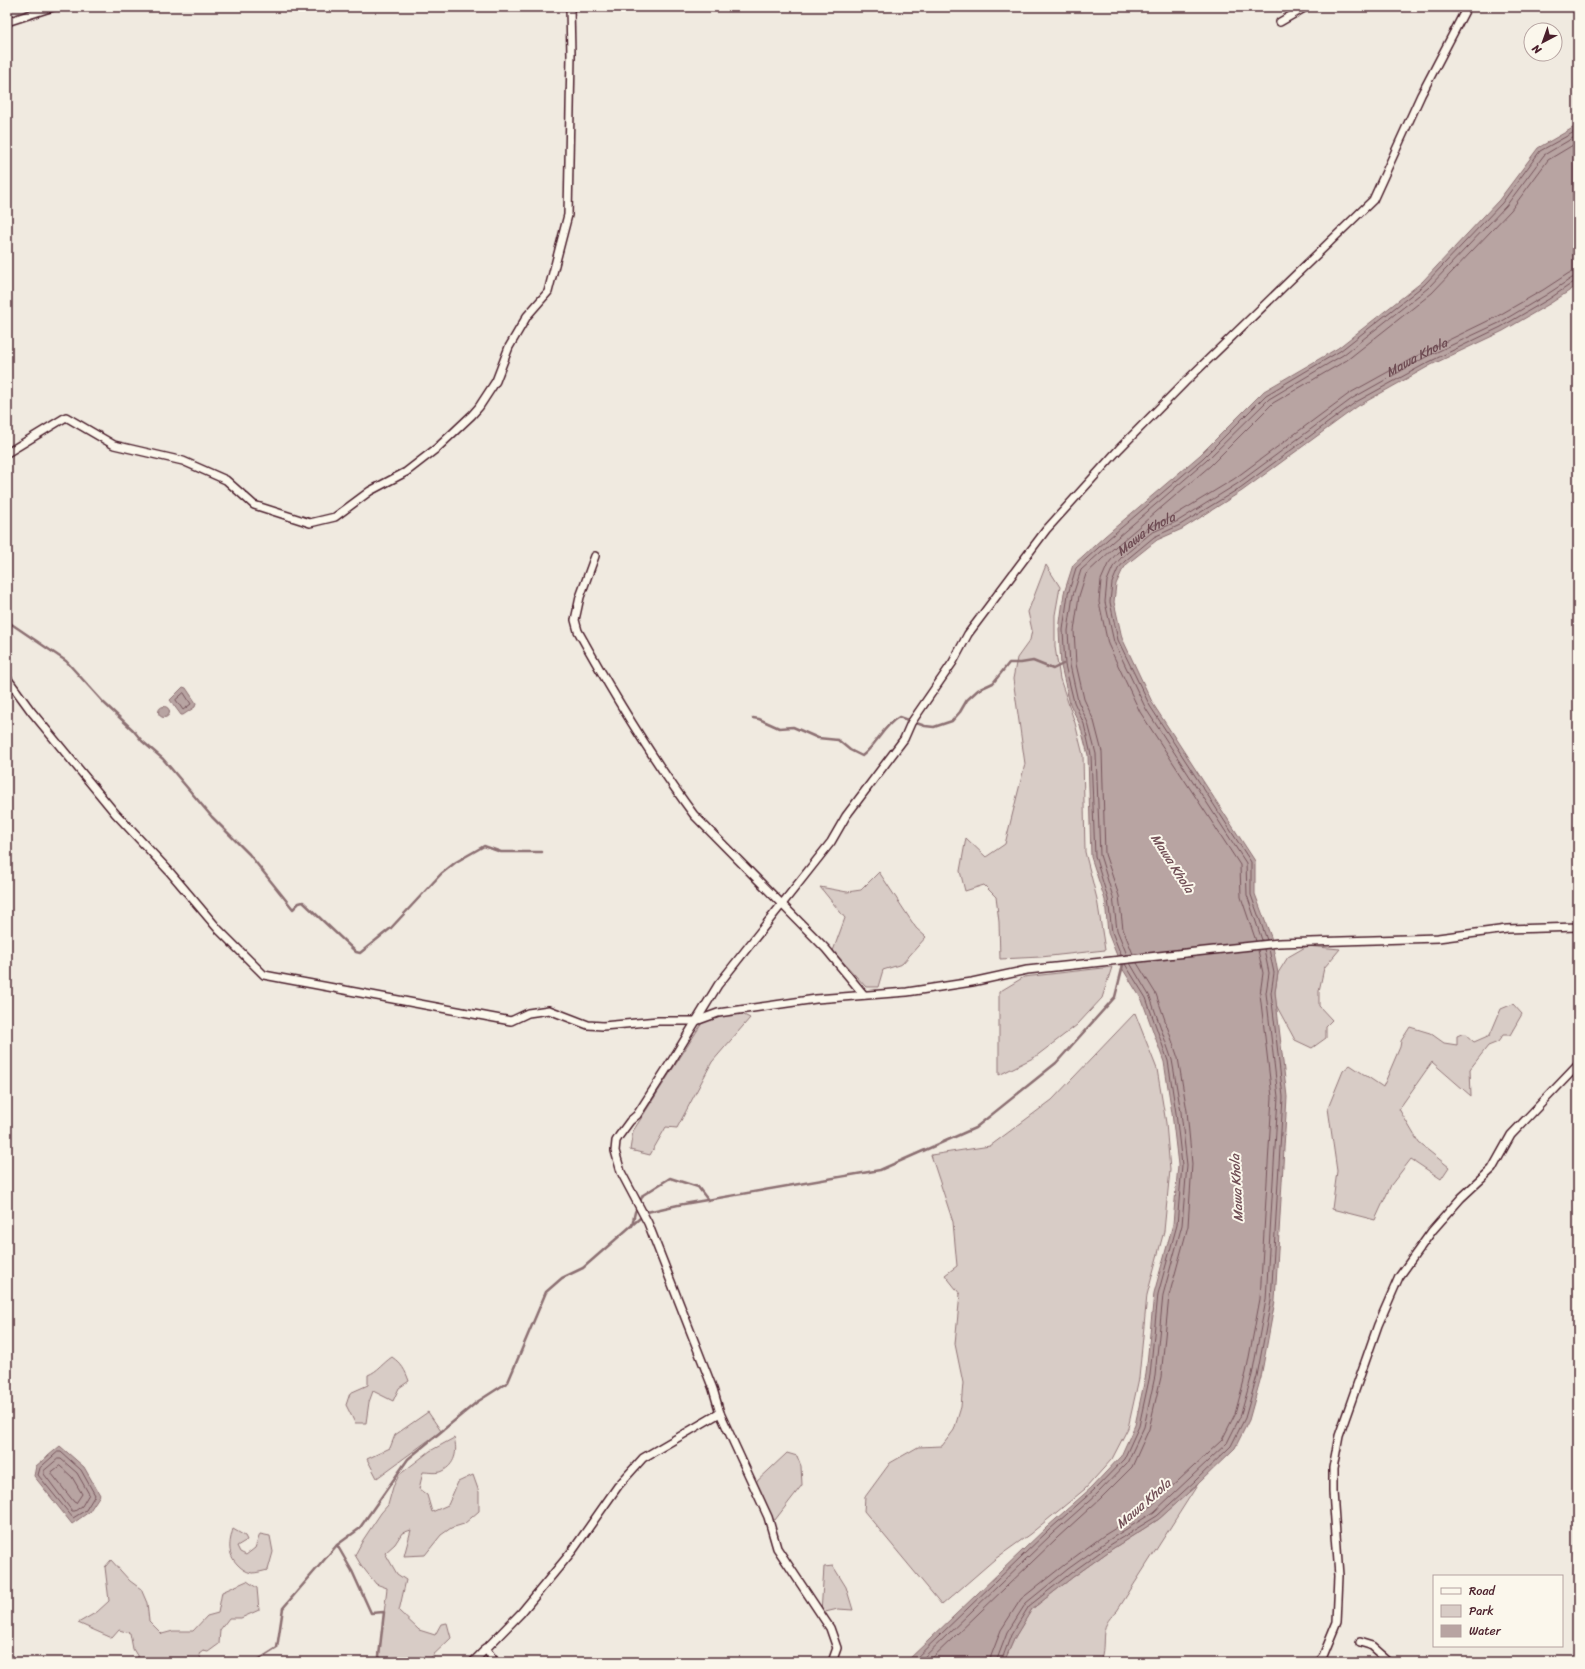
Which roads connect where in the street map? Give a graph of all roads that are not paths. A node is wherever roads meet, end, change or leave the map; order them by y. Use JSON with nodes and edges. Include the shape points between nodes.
{"nodes":[{"id":1,"x":53,"y":7,"type":"edge"},
{"id":2,"x":570,"y":7,"type":"edge"},
{"id":3,"x":1306,"y":7,"type":"edge"},
{"id":4,"x":1467,"y":7,"type":"edge"},
{"id":5,"x":7,"y":22,"type":"edge"},
{"id":6,"x":1280,"y":22,"type":"dead end"},
{"id":7,"x":7,"y":453,"type":"edge"},
{"id":8,"x":595,"y":556,"type":"dead end"},
{"id":9,"x":7,"y":678,"type":"edge"},
{"id":10,"x":782,"y":905,"type":"junction"},
{"id":11,"x":1578,"y":927,"type":"edge"},
{"id":12,"x":864,"y":995,"type":"junction"},
{"id":13,"x":696,"y":1021,"type":"junction"},
{"id":14,"x":1578,"y":1065,"type":"edge"},
{"id":15,"x":720,"y":1413,"type":"junction"},
{"id":16,"x":1360,"y":1642,"type":"dead end"},
{"id":17,"x":485,"y":1648,"type":"junction"},
{"id":18,"x":473,"y":1662,"type":"edge"},
{"id":19,"x":495,"y":1662,"type":"edge"},
{"id":20,"x":832,"y":1662,"type":"edge"},
{"id":21,"x":1318,"y":1662,"type":"edge"},
{"id":22,"x":1391,"y":1662,"type":"edge"}],
"edges":[{"from":1,"to":5,"type":"street"},
{"from":2,"to":7,"type":"street","via":[[568,215],[548,292],[527,316],[509,347],[496,381],[475,411],[437,448],[406,472],[370,491],[335,517],[310,523],[254,505],[226,480],[183,461],[114,445],[66,417]]},
{"from":3,"to":6,"type":"street"},
{"from":4,"to":10,"type":"street","via":[[1421,95],[1373,200],[1119,449],[1046,530],[968,634],[949,668],[911,723],[904,739],[846,816],[831,842]]},
{"from":8,"to":10,"type":"street","via":[[576,614],[578,631],[675,790],[694,815]]},
{"from":9,"to":13,"type":"street","via":[[115,813],[218,929],[264,975],[512,1021],[528,1013],[549,1010],[588,1025]]},
{"from":10,"to":12,"type":"street","via":[[826,949]]},
{"from":10,"to":13,"type":"street","via":[[718,984]]},
{"from":11,"to":12,"type":"street","via":[[1507,929],[1438,938],[1279,942],[1027,970],[907,992]]},
{"from":12,"to":13,"type":"street","via":[[718,1013]]},
{"from":13,"to":15,"type":"street","via":[[637,1114],[616,1141],[614,1151],[621,1172],[648,1224],[714,1390]]},
{"from":14,"to":21,"type":"street","via":[[1511,1135],[1492,1169],[1432,1231],[1399,1277],[1384,1311],[1339,1436],[1333,1468],[1339,1576],[1337,1622]]},
{"from":15,"to":17,"type":"street","via":[[643,1458],[618,1486],[568,1556],[521,1613]]},
{"from":15,"to":20,"type":"street","via":[[768,1517],[777,1548],[830,1628],[837,1648]]},
{"from":16,"to":22,"type":"street","via":[[1373,1646]]},
{"from":17,"to":18,"type":"street"},
{"from":17,"to":19,"type":"street"}]}
